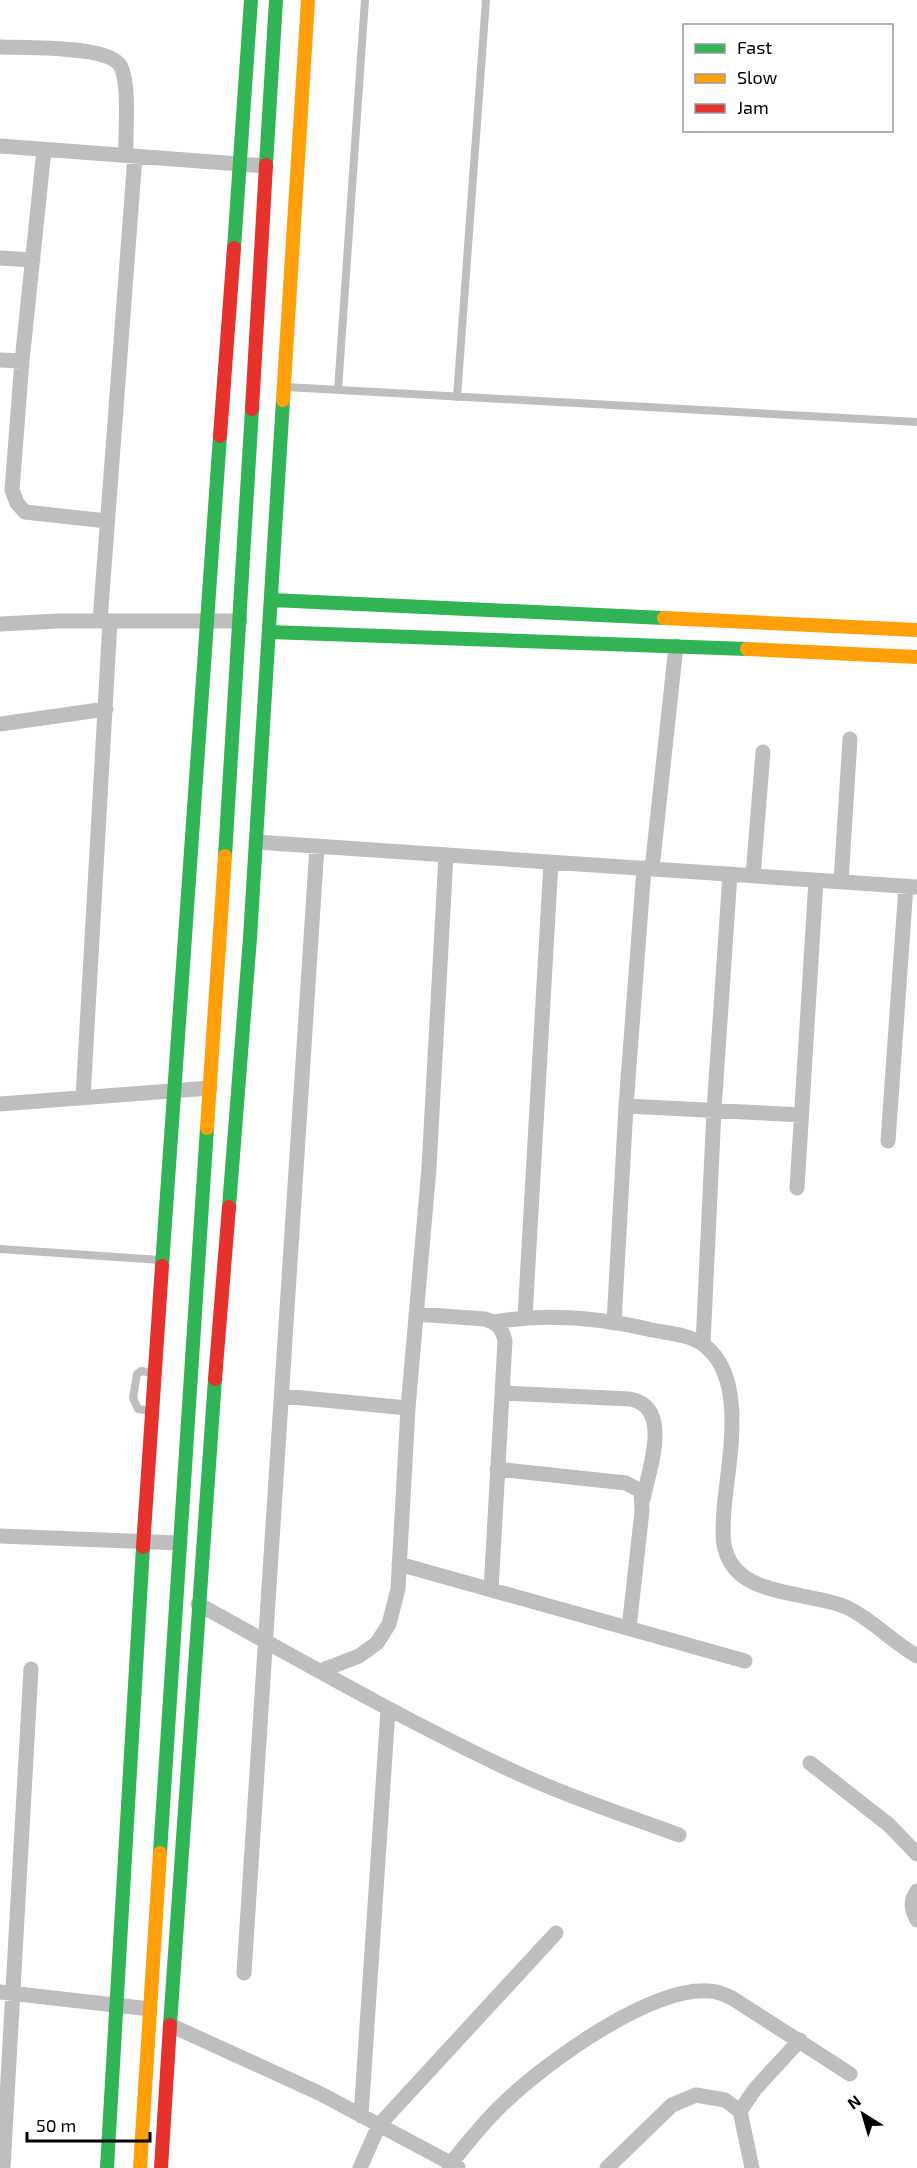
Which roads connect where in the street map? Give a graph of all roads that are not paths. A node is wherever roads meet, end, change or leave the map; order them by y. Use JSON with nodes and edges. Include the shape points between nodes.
{"nodes":[{"id":1,"x":251,"y":0,"type":"edge"},
{"id":2,"x":276,"y":0,"type":"edge"},
{"id":3,"x":308,"y":0,"type":"edge"},
{"id":4,"x":365,"y":0,"type":"edge"},
{"id":5,"x":486,"y":0,"type":"edge"},
{"id":6,"x":0,"y":47,"type":"edge"},
{"id":7,"x":0,"y":146,"type":"edge"},
{"id":8,"x":44,"y":150,"type":"junction"},
{"id":9,"x":131,"y":155,"type":"junction"},
{"id":10,"x":241,"y":164,"type":"junction"},
{"id":11,"x":267,"y":166,"type":"junction"},
{"id":12,"x":0,"y":258,"type":"edge"},
{"id":13,"x":33,"y":260,"type":"junction"},
{"id":14,"x":0,"y":360,"type":"edge"},
{"id":15,"x":22,"y":361,"type":"junction"},
{"id":16,"x":284,"y":387,"type":"junction"},
{"id":17,"x":338,"y":390,"type":"junction"},
{"id":18,"x":457,"y":397,"type":"junction"},
{"id":19,"x":917,"y":422,"type":"edge"},
{"id":20,"x":107,"y":521,"type":"junction"},
{"id":21,"x":255,"y":612,"type":"junction"},
{"id":22,"x":105,"y":621,"type":"junction"},
{"id":23,"x":206,"y":621,"type":"junction"},
{"id":24,"x":0,"y":624,"type":"edge"},
{"id":25,"x":917,"y":630,"type":"edge"},
{"id":26,"x":269,"y":633,"type":"junction"},
{"id":27,"x":676,"y":646,"type":"junction"},
{"id":28,"x":917,"y":657,"type":"edge"},
{"id":29,"x":106,"y":709,"type":"junction"},
{"id":30,"x":0,"y":724,"type":"edge"},
{"id":31,"x":850,"y":740,"type":"dead end"},
{"id":32,"x":763,"y":752,"type":"dead end"},
{"id":33,"x":256,"y":842,"type":"junction"},
{"id":34,"x":317,"y":846,"type":"junction"},
{"id":35,"x":446,"y":855,"type":"junction"},
{"id":36,"x":551,"y":862,"type":"junction"},
{"id":37,"x":648,"y":869,"type":"junction"},
{"id":38,"x":730,"y":874,"type":"junction"},
{"id":39,"x":753,"y":876,"type":"junction"},
{"id":40,"x":816,"y":880,"type":"junction"},
{"id":41,"x":841,"y":882,"type":"junction"},
{"id":42,"x":911,"y":886,"type":"edge"},
{"id":43,"x":210,"y":1088,"type":"junction"},
{"id":44,"x":176,"y":1091,"type":"junction"},
{"id":45,"x":83,"y":1098,"type":"junction"},
{"id":46,"x":0,"y":1104,"type":"edge"},
{"id":47,"x":626,"y":1106,"type":"junction"},
{"id":48,"x":714,"y":1110,"type":"junction"},
{"id":49,"x":801,"y":1115,"type":"junction"},
{"id":50,"x":888,"y":1141,"type":"dead end"},
{"id":51,"x":796,"y":1188,"type":"dead end"},
{"id":52,"x":0,"y":1249,"type":"edge"},
{"id":53,"x":164,"y":1260,"type":"junction"},
{"id":54,"x":416,"y":1314,"type":"junction"},
{"id":55,"x":525,"y":1317,"type":"junction"},
{"id":56,"x":494,"y":1322,"type":"junction"},
{"id":57,"x":614,"y":1323,"type":"junction"},
{"id":58,"x":703,"y":1344,"type":"junction"},
{"id":59,"x":156,"y":1373,"type":"junction"},
{"id":60,"x":502,"y":1393,"type":"junction"},
{"id":61,"x":282,"y":1396,"type":"junction"},
{"id":62,"x":408,"y":1408,"type":"junction"},
{"id":63,"x":153,"y":1412,"type":"junction"},
{"id":64,"x":498,"y":1469,"type":"junction"},
{"id":65,"x":643,"y":1499,"type":"junction"},
{"id":66,"x":0,"y":1536,"type":"edge"},
{"id":67,"x":143,"y":1541,"type":"junction"},
{"id":68,"x":180,"y":1543,"type":"junction"},
{"id":69,"x":399,"y":1564,"type":"junction"},
{"id":70,"x":491,"y":1590,"type":"junction"},
{"id":71,"x":198,"y":1604,"type":"junction"},
{"id":72,"x":629,"y":1628,"type":"junction"},
{"id":73,"x":267,"y":1642,"type":"junction"},
{"id":74,"x":917,"y":1656,"type":"edge"},
{"id":75,"x":745,"y":1661,"type":"dead end"},
{"id":76,"x":31,"y":1669,"type":"dead end"},
{"id":77,"x":320,"y":1671,"type":"junction"},
{"id":78,"x":388,"y":1710,"type":"junction"},
{"id":79,"x":810,"y":1763,"type":"dead end"},
{"id":80,"x":679,"y":1835,"type":"dead end"},
{"id":81,"x":917,"y":1854,"type":"edge"},
{"id":82,"x":917,"y":1891,"type":"edge"},
{"id":83,"x":917,"y":1920,"type":"edge"},
{"id":84,"x":556,"y":1934,"type":"dead end"},
{"id":85,"x":244,"y":1974,"type":"dead end"},
{"id":86,"x":7,"y":1993,"type":"edge"},
{"id":87,"x":119,"y":2006,"type":"junction"},
{"id":88,"x":150,"y":2009,"type":"junction"},
{"id":89,"x":170,"y":2025,"type":"junction"},
{"id":90,"x":800,"y":2040,"type":"junction"},
{"id":91,"x":850,"y":2074,"type":"dead end"},
{"id":92,"x":740,"y":2111,"type":"junction"},
{"id":93,"x":361,"y":2116,"type":"junction"},
{"id":94,"x":379,"y":2125,"type":"junction"},
{"id":95,"x":453,"y":2166,"type":"edge"},
{"id":96,"x":3,"y":2168,"type":"edge"},
{"id":97,"x":107,"y":2168,"type":"edge"},
{"id":98,"x":140,"y":2168,"type":"edge"},
{"id":99,"x":161,"y":2168,"type":"edge"},
{"id":100,"x":360,"y":2168,"type":"edge"},
{"id":101,"x":608,"y":2168,"type":"edge"},
{"id":102,"x":753,"y":2168,"type":"edge"}],
"edges":[{"from":1,"to":10,"type":"main road"},
{"from":2,"to":11,"type":"main road"},
{"from":3,"to":16,"type":"main road"},
{"from":4,"to":17,"type":"lane"},
{"from":5,"to":18,"type":"lane"},
{"from":6,"to":9,"type":"street","via":[[98,53],[116,60],[124,83]]},
{"from":7,"to":8,"type":"street"},
{"from":8,"to":9,"type":"street"},
{"from":8,"to":13,"type":"street"},
{"from":9,"to":10,"type":"street"},
{"from":9,"to":20,"type":"street"},
{"from":10,"to":11,"type":"street"},
{"from":10,"to":23,"type":"main road"},
{"from":11,"to":21,"type":"main road"},
{"from":12,"to":13,"type":"street"},
{"from":13,"to":15,"type":"street"},
{"from":14,"to":15,"type":"street"},
{"from":15,"to":20,"type":"street","via":[[12,468],[12,490],[17,503],[25,512],[39,515]]},
{"from":16,"to":17,"type":"lane"},
{"from":16,"to":21,"type":"main road"},
{"from":17,"to":18,"type":"lane"},
{"from":18,"to":19,"type":"lane"},
{"from":20,"to":22,"type":"street"},
{"from":21,"to":23,"type":"street"},
{"from":21,"to":25,"type":"main road"},
{"from":21,"to":26,"type":"main road"},
{"from":21,"to":43,"type":"main road"},
{"from":22,"to":23,"type":"street"},
{"from":22,"to":24,"type":"street"},
{"from":22,"to":29,"type":"street"},
{"from":23,"to":44,"type":"main road"},
{"from":26,"to":27,"type":"main road"},
{"from":26,"to":33,"type":"main road"},
{"from":27,"to":28,"type":"main road"},
{"from":27,"to":37,"type":"street"},
{"from":29,"to":30,"type":"street"},
{"from":29,"to":45,"type":"street"},
{"from":31,"to":41,"type":"street"},
{"from":32,"to":39,"type":"street"},
{"from":33,"to":34,"type":"street"},
{"from":33,"to":71,"type":"main road"},
{"from":34,"to":35,"type":"street"},
{"from":34,"to":61,"type":"street"},
{"from":35,"to":36,"type":"street"},
{"from":35,"to":54,"type":"street","via":[[429,1168]]},
{"from":36,"to":37,"type":"street"},
{"from":36,"to":55,"type":"street"},
{"from":37,"to":38,"type":"street"},
{"from":37,"to":47,"type":"street"},
{"from":38,"to":39,"type":"street"},
{"from":38,"to":48,"type":"street"},
{"from":39,"to":40,"type":"street"},
{"from":40,"to":41,"type":"street"},
{"from":40,"to":49,"type":"street"},
{"from":41,"to":42,"type":"street"},
{"from":42,"to":50,"type":"street"},
{"from":43,"to":44,"type":"street"},
{"from":43,"to":68,"type":"main road"},
{"from":44,"to":45,"type":"street"},
{"from":44,"to":53,"type":"main road"},
{"from":45,"to":46,"type":"street"},
{"from":47,"to":48,"type":"street"},
{"from":47,"to":57,"type":"street"},
{"from":48,"to":49,"type":"street"},
{"from":48,"to":58,"type":"street"},
{"from":49,"to":51,"type":"street"},
{"from":52,"to":53,"type":"lane"},
{"from":53,"to":59,"type":"main road"},
{"from":54,"to":56,"type":"street"},
{"from":54,"to":62,"type":"street"},
{"from":55,"to":56,"type":"street"},
{"from":55,"to":57,"type":"street"},
{"from":56,"to":60,"type":"street","via":[[505,1341]]},
{"from":57,"to":58,"type":"street"},
{"from":58,"to":74,"type":"street","via":[[725,1371],[732,1400],[723,1544],[734,1568],[766,1587],[848,1608]]},
{"from":59,"to":63,"type":"main road"},
{"from":59,"to":63,"type":"lane","via":[[137,1374],[133,1398],[138,1409]]},
{"from":60,"to":64,"type":"street"},
{"from":60,"to":65,"type":"street","via":[[643,1402],[652,1413],[655,1437]]},
{"from":61,"to":62,"type":"street"},
{"from":61,"to":73,"type":"street"},
{"from":62,"to":69,"type":"street"},
{"from":63,"to":67,"type":"main road"},
{"from":64,"to":65,"type":"street","via":[[626,1483],[641,1491]]},
{"from":64,"to":70,"type":"street"},
{"from":65,"to":72,"type":"street"},
{"from":66,"to":67,"type":"street"},
{"from":67,"to":68,"type":"street"},
{"from":67,"to":87,"type":"main road"},
{"from":68,"to":88,"type":"main road"},
{"from":69,"to":70,"type":"street"},
{"from":69,"to":77,"type":"street","via":[[389,1624],[377,1643],[358,1656]]},
{"from":70,"to":72,"type":"street"},
{"from":71,"to":73,"type":"street"},
{"from":71,"to":89,"type":"main road"},
{"from":72,"to":75,"type":"street"},
{"from":73,"to":77,"type":"street"},
{"from":73,"to":85,"type":"street"},
{"from":76,"to":86,"type":"street"},
{"from":77,"to":78,"type":"street"},
{"from":78,"to":80,"type":"street","via":[[581,1800]]},
{"from":78,"to":93,"type":"street"},
{"from":79,"to":81,"type":"street","via":[[890,1825]]},
{"from":82,"to":83,"type":"street","via":[[912,1898]]},
{"from":84,"to":94,"type":"street"},
{"from":86,"to":87,"type":"street"},
{"from":86,"to":96,"type":"street"},
{"from":87,"to":88,"type":"street"},
{"from":87,"to":97,"type":"main road"},
{"from":88,"to":98,"type":"main road"},
{"from":89,"to":93,"type":"street"},
{"from":89,"to":99,"type":"main road"},
{"from":90,"to":91,"type":"street"},
{"from":90,"to":92,"type":"street"},
{"from":90,"to":95,"type":"street","via":[[732,1998],[712,1991],[664,1998],[576,2045],[525,2084],[504,2103]]},
{"from":92,"to":101,"type":"street","via":[[712,2096],[685,2098],[672,2104],[639,2134]]},
{"from":92,"to":102,"type":"street"},
{"from":93,"to":94,"type":"street"},
{"from":94,"to":95,"type":"street"},
{"from":94,"to":100,"type":"street"}]}
